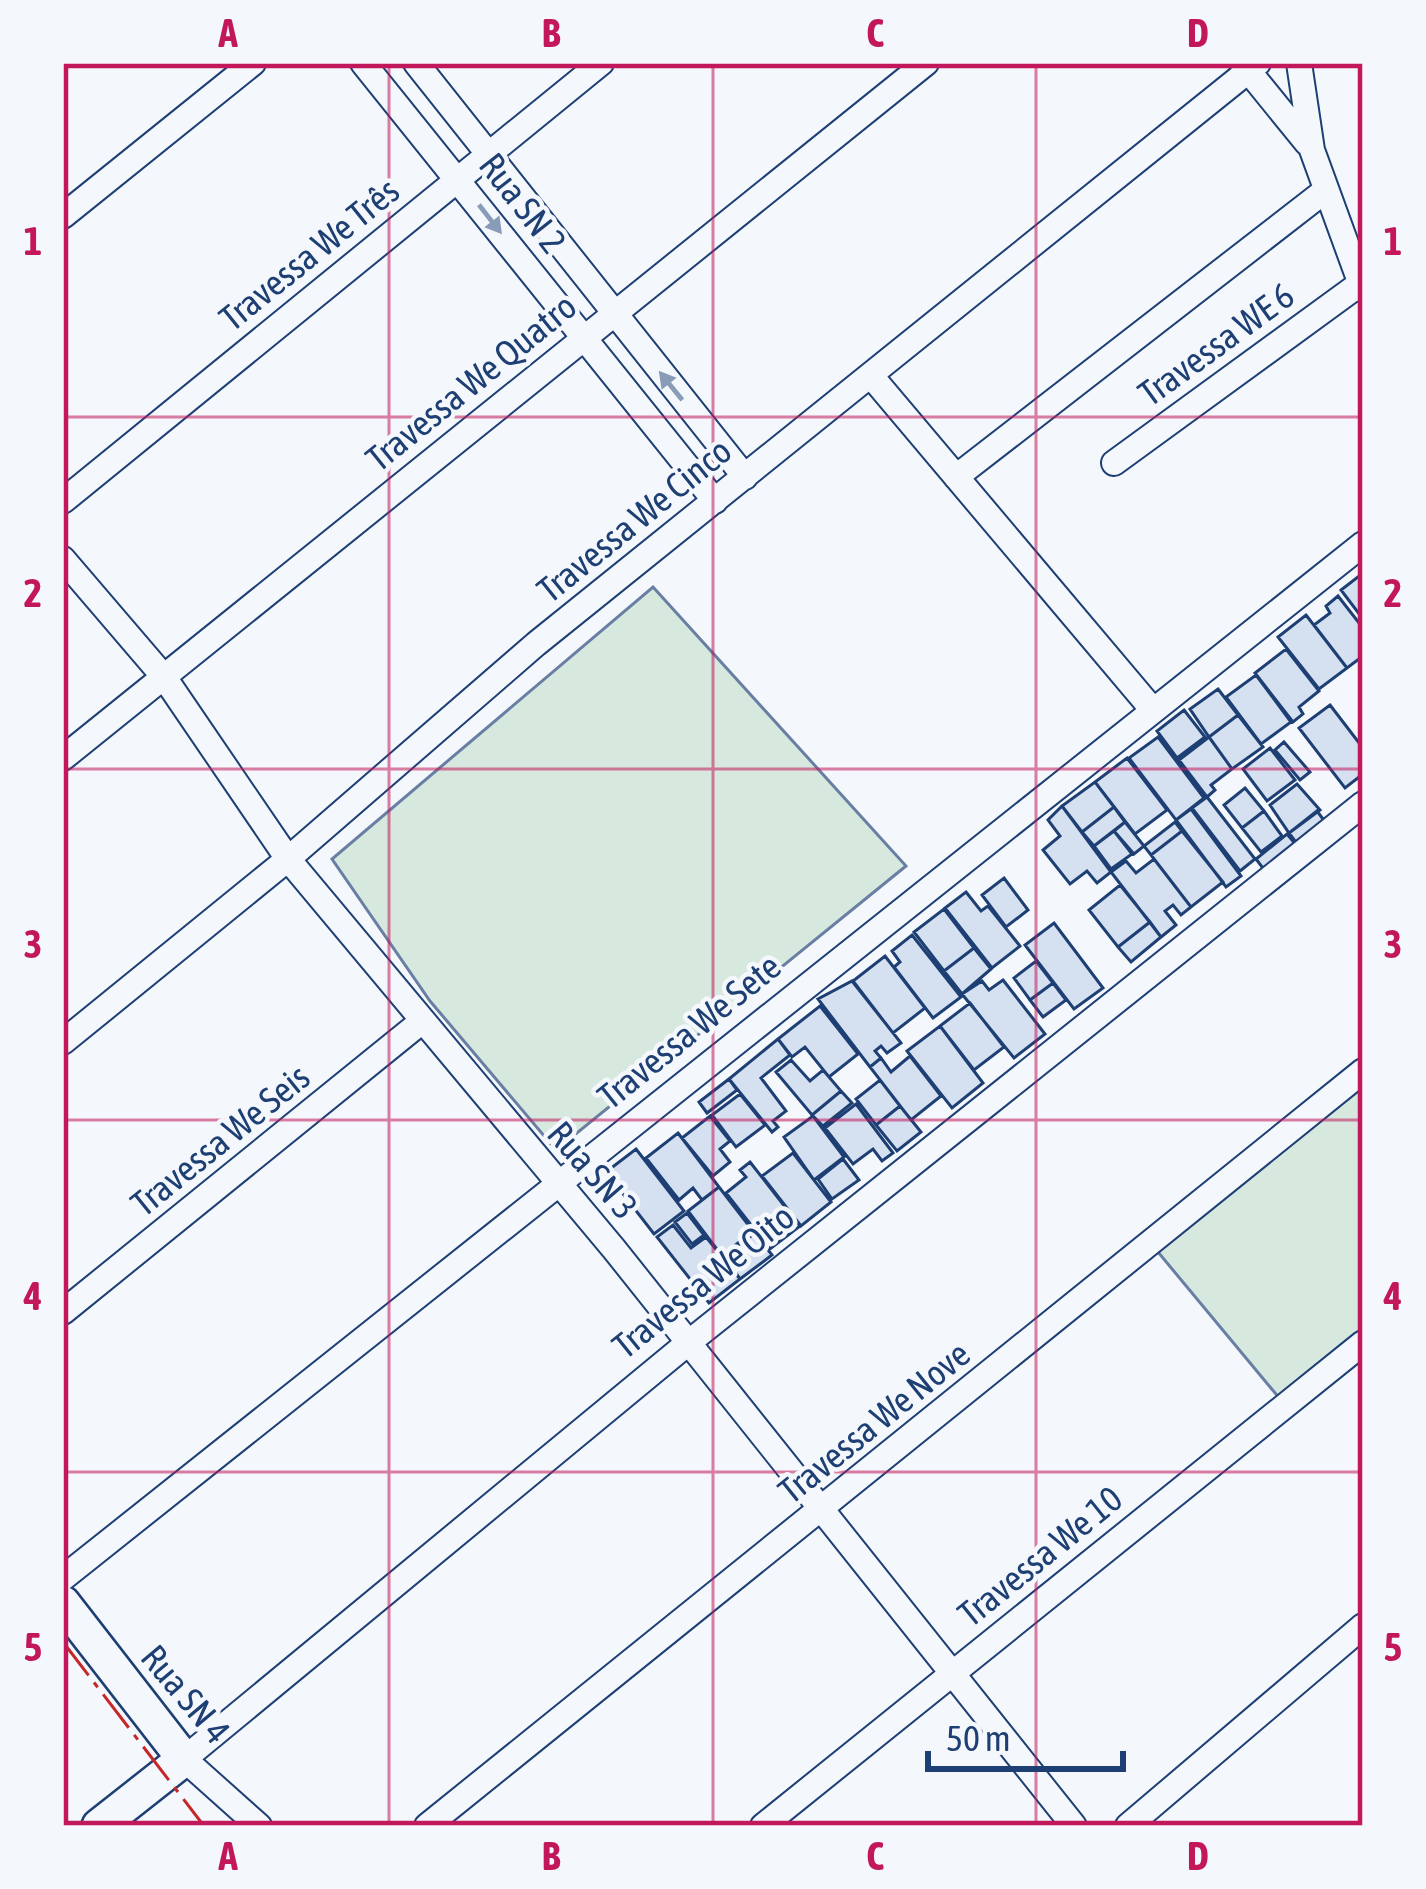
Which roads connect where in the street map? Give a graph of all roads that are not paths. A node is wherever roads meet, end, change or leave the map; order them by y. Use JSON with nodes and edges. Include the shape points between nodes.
{"nodes":[{"id":1,"x":254,"y":63,"type":"edge"},
{"id":2,"x":363,"y":63,"type":"edge"},
{"id":3,"x":416,"y":63,"type":"edge"},
{"id":4,"x":601,"y":63,"type":"edge"},
{"id":5,"x":926,"y":63,"type":"edge"},
{"id":6,"x":1299,"y":63,"type":"edge"},
{"id":7,"x":1249,"y":65,"type":"edge"},
{"id":8,"x":1312,"y":150,"type":"junction"},
{"id":9,"x":490,"y":153,"type":"junction"},
{"id":10,"x":458,"y":179,"type":"junction"},
{"id":11,"x":1326,"y":190,"type":"junction"},
{"id":12,"x":63,"y":216,"type":"edge"},
{"id":13,"x":1362,"y":286,"type":"edge"},
{"id":14,"x":612,"y":314,"type":"junction"},
{"id":15,"x":583,"y":339,"type":"junction"},
{"id":16,"x":872,"y":377,"type":"junction"},
{"id":17,"x":1114,"y":463,"type":"dead end"},
{"id":18,"x":745,"y":477,"type":"junction"},
{"id":19,"x":956,"y":477,"type":"junction"},
{"id":20,"x":63,"y":501,"type":"edge"},
{"id":21,"x":715,"y":501,"type":"junction"},
{"id":22,"x":1363,"y":544,"type":"edge"},
{"id":23,"x":63,"y":559,"type":"edge"},
{"id":24,"x":164,"y":677,"type":"junction"},
{"id":25,"x":1152,"y":709,"type":"junction"},
{"id":26,"x":63,"y":758,"type":"edge"},
{"id":27,"x":1363,"y":804,"type":"edge"},
{"id":28,"x":288,"y":859,"type":"junction"},
{"id":29,"x":421,"y":1022,"type":"junction"},
{"id":30,"x":63,"y":1042,"type":"edge"},
{"id":31,"x":1363,"y":1071,"type":"edge"},
{"id":32,"x":556,"y":1183,"type":"junction"},
{"id":33,"x":63,"y":1312,"type":"edge"},
{"id":34,"x":688,"y":1343,"type":"junction"},
{"id":35,"x":1363,"y":1343,"type":"edge"},
{"id":36,"x":823,"y":1511,"type":"junction"},
{"id":37,"x":63,"y":1579,"type":"edge"},
{"id":38,"x":63,"y":1603,"type":"edge"},
{"id":39,"x":1363,"y":1626,"type":"edge"},
{"id":40,"x":950,"y":1674,"type":"junction"},
{"id":41,"x":184,"y":1759,"type":"junction"},
{"id":42,"x":99,"y":1826,"type":"edge"},
{"id":43,"x":260,"y":1826,"type":"edge"},
{"id":44,"x":427,"y":1826,"type":"edge"},
{"id":45,"x":763,"y":1826,"type":"edge"},
{"id":46,"x":1074,"y":1826,"type":"edge"},
{"id":47,"x":1128,"y":1826,"type":"edge"}],
"edges":[{"from":1,"to":12,"type":"street"},
{"from":2,"to":10,"type":"street","name":"Rua SN 2"},
{"from":3,"to":9,"type":"street","name":"Rua SN 2"},
{"from":4,"to":9,"type":"street","name":"Travessa We Três"},
{"from":5,"to":14,"type":"street","name":"Travessa We Quatro"},
{"from":6,"to":8,"type":"street"},
{"from":7,"to":8,"type":"street"},
{"from":7,"to":16,"type":"street","name":"Travessa We Cinco"},
{"from":8,"to":11,"type":"street"},
{"from":9,"to":10,"type":"street","name":"Travessa We Três"},
{"from":9,"to":14,"type":"street","name":"Rua SN 2"},
{"from":10,"to":15,"type":"street","name":"Rua SN 2","one_way":true},
{"from":10,"to":20,"type":"street","name":"Travessa We Três"},
{"from":11,"to":13,"type":"street"},
{"from":11,"to":19,"type":"street"},
{"from":13,"to":17,"type":"street","name":"Travessa WE 6"},
{"from":14,"to":15,"type":"street","name":"Travessa We Quatro"},
{"from":18,"to":14,"type":"street","name":"Rua SN 2","one_way":true},
{"from":15,"to":21,"type":"street","name":"Rua SN 2"},
{"from":15,"to":24,"type":"street","name":"Travessa We Quatro"},
{"from":16,"to":18,"type":"street","name":"Travessa We Cinco"},
{"from":16,"to":19,"type":"street"},
{"from":18,"to":21,"type":"street","name":"Travessa We Cinco"},
{"from":19,"to":25,"type":"street"},
{"from":21,"to":28,"type":"street","name":"Travessa We Cinco"},
{"from":22,"to":25,"type":"street","name":"Travessa We Sete"},
{"from":23,"to":24,"type":"street","name":"Rua SN 3"},
{"from":24,"to":26,"type":"street","name":"Travessa We Quatro"},
{"from":24,"to":28,"type":"street","name":"Rua SN 3"},
{"from":25,"to":32,"type":"street","name":"Travessa We Sete"},
{"from":27,"to":34,"type":"street","name":"Travessa We Oito"},
{"from":28,"to":29,"type":"street","name":"Rua SN 3"},
{"from":28,"to":30,"type":"street","name":"Travessa We Cinco"},
{"from":29,"to":32,"type":"street","name":"Rua SN 3"},
{"from":29,"to":33,"type":"street","name":"Travessa We Seis"},
{"from":31,"to":36,"type":"street","name":"Travessa We Nove"},
{"from":32,"to":34,"type":"street","name":"Rua SN 3"},
{"from":32,"to":37,"type":"street","name":"Travessa We Sete"},
{"from":34,"to":36,"type":"street","name":"Rua SN 3"},
{"from":34,"to":41,"type":"street","name":"Travessa We Oito"},
{"from":35,"to":40,"type":"street","name":"Travessa We 10"},
{"from":36,"to":40,"type":"street","name":"Rua SN 3"},
{"from":36,"to":44,"type":"street","name":"Travessa We Nove"},
{"from":38,"to":41,"type":"main road","name":"Rua SN 4"},
{"from":39,"to":47,"type":"street"},
{"from":40,"to":45,"type":"street","name":"Travessa We 10"},
{"from":40,"to":46,"type":"street","name":"Rua SN 3"},
{"from":41,"to":42,"type":"main road","name":"Travessa We Oito"},
{"from":41,"to":43,"type":"street","name":"Rua SN 4"}]}
